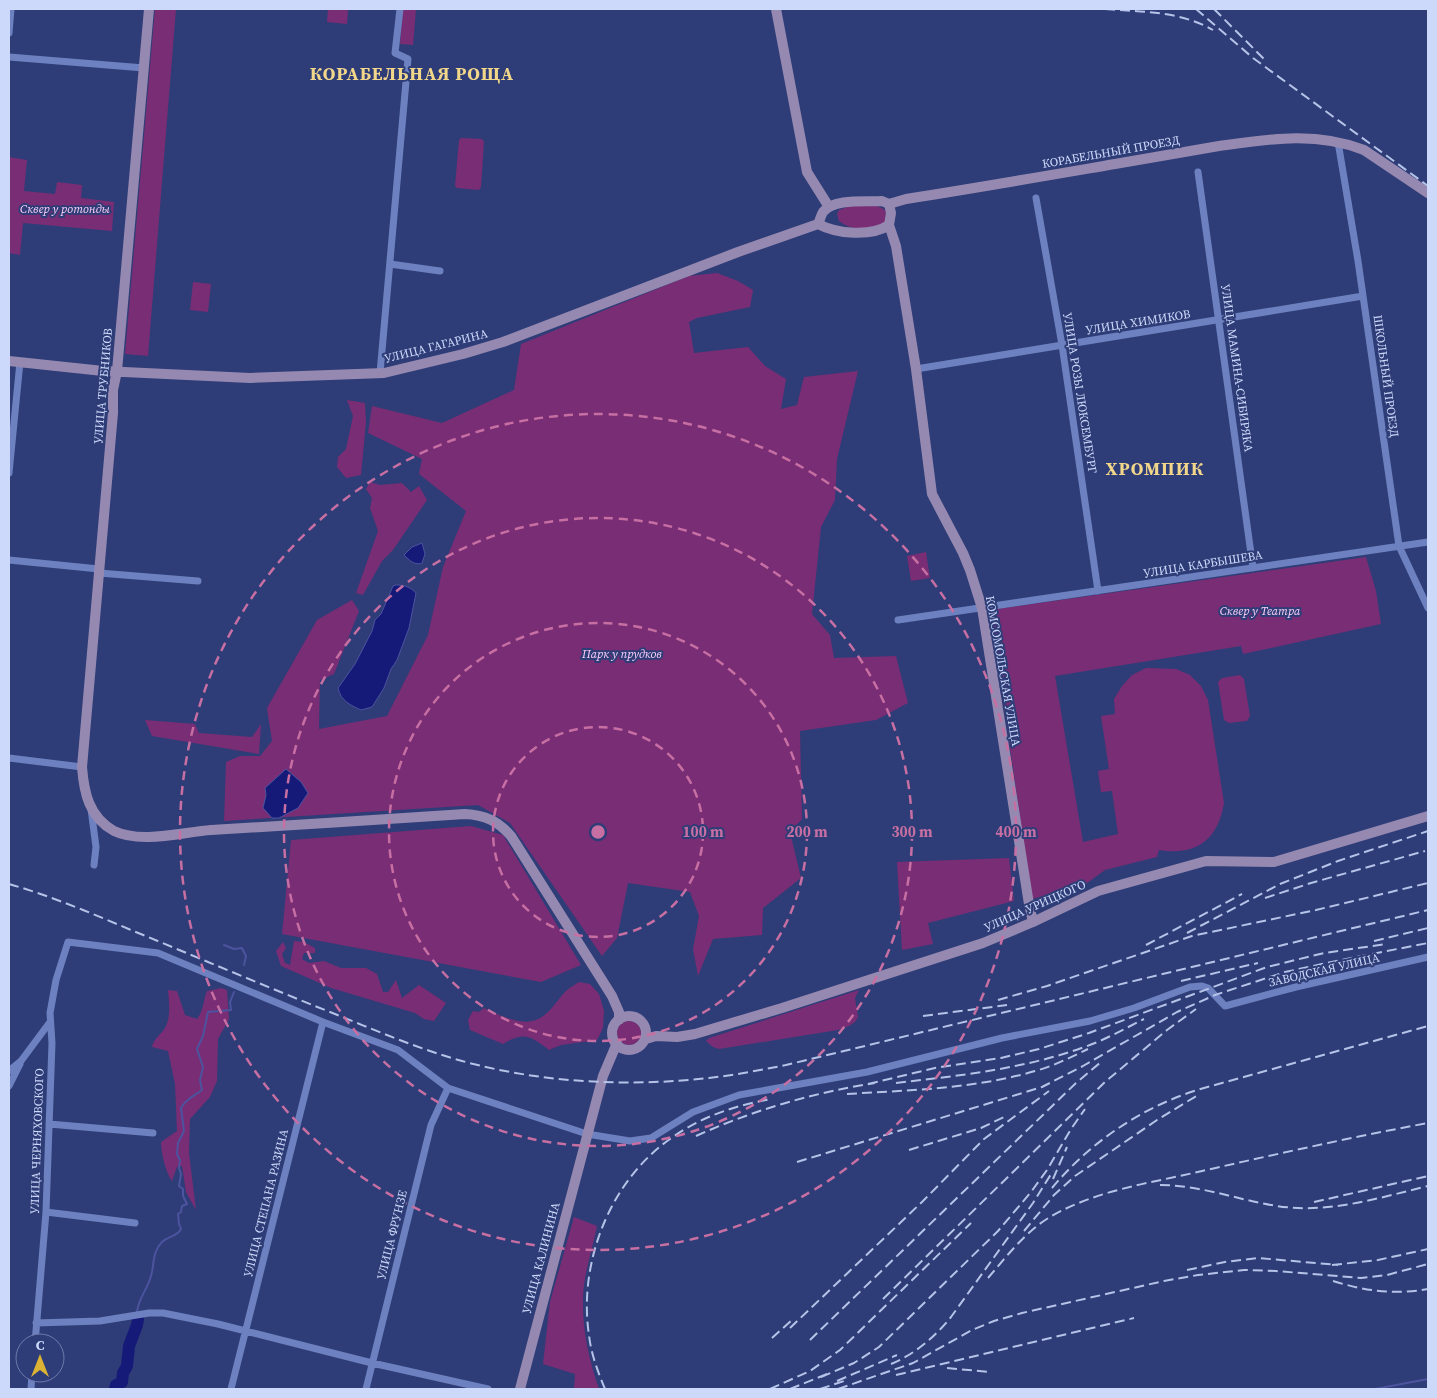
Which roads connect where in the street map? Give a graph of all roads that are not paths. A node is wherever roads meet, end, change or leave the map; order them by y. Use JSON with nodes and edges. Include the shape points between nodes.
{"nodes":[{"id":1,"x":11,"y":9,"type":"edge"},
{"id":2,"x":149,"y":9,"type":"edge"},
{"id":3,"x":400,"y":9,"type":"edge"},
{"id":4,"x":776,"y":9,"type":"edge"},
{"id":5,"x":9,"y":33,"type":"edge"},
{"id":6,"x":9,"y":56,"type":"edge"},
{"id":7,"x":144,"y":68,"type":"junction"},
{"id":8,"x":1338,"y":142,"type":"junction"},
{"id":9,"x":1198,"y":172,"type":"dead end"},
{"id":10,"x":1428,"y":193,"type":"edge"},
{"id":11,"x":1036,"y":198,"type":"dead end"},
{"id":12,"x":889,"y":204,"type":"junction"},
{"id":13,"x":829,"y":207,"type":"junction"},
{"id":14,"x":818,"y":224,"type":"junction"},
{"id":15,"x":889,"y":225,"type":"junction"},
{"id":16,"x":390,"y":264,"type":"junction"},
{"id":17,"x":440,"y":271,"type":"dead end"},
{"id":18,"x":1363,"y":296,"type":"junction"},
{"id":19,"x":1219,"y":320,"type":"junction"},
{"id":20,"x":1062,"y":346,"type":"junction"},
{"id":21,"x":9,"y":361,"type":"edge"},
{"id":22,"x":20,"y":362,"type":"junction"},
{"id":23,"x":916,"y":369,"type":"junction"},
{"id":24,"x":116,"y":371,"type":"junction"},
{"id":25,"x":380,"y":373,"type":"junction"},
{"id":26,"x":9,"y":473,"type":"edge"},
{"id":27,"x":1428,"y":542,"type":"edge"},
{"id":28,"x":1399,"y":546,"type":"junction"},
{"id":29,"x":9,"y":560,"type":"edge"},
{"id":30,"x":1253,"y":568,"type":"junction"},
{"id":31,"x":99,"y":571,"type":"junction"},
{"id":32,"x":198,"y":581,"type":"dead end"},
{"id":33,"x":1098,"y":591,"type":"junction"},
{"id":34,"x":982,"y":608,"type":"junction"},
{"id":35,"x":1428,"y":608,"type":"edge"},
{"id":36,"x":898,"y":620,"type":"dead end"},
{"id":37,"x":9,"y":758,"type":"edge"},
{"id":38,"x":82,"y":766,"type":"junction"},
{"id":39,"x":91,"y":808,"type":"junction"},
{"id":40,"x":1428,"y":816,"type":"edge"},
{"id":41,"x":94,"y":865,"type":"dead end"},
{"id":42,"x":1033,"y":922,"type":"junction"},
{"id":43,"x":1428,"y":957,"type":"edge"},
{"id":44,"x":621,"y":1016,"type":"junction"},
{"id":45,"x":50,"y":1022,"type":"junction"},
{"id":46,"x":323,"y":1022,"type":"junction"},
{"id":47,"x":649,"y":1035,"type":"junction"},
{"id":48,"x":617,"y":1047,"type":"junction"},
{"id":49,"x":21,"y":1061,"type":"junction"},
{"id":50,"x":9,"y":1071,"type":"edge"},
{"id":51,"x":9,"y":1086,"type":"edge"},
{"id":52,"x":448,"y":1088,"type":"junction"},
{"id":53,"x":49,"y":1124,"type":"junction"},
{"id":54,"x":153,"y":1133,"type":"dead end"},
{"id":55,"x":587,"y":1134,"type":"junction"},
{"id":56,"x":46,"y":1212,"type":"junction"},
{"id":57,"x":134,"y":1223,"type":"dead end"},
{"id":58,"x":36,"y":1323,"type":"junction"},
{"id":59,"x":246,"y":1331,"type":"junction"},
{"id":60,"x":36,"y":1333,"type":"edge"},
{"id":61,"x":372,"y":1363,"type":"junction"},
{"id":62,"x":231,"y":1389,"type":"edge"},
{"id":63,"x":366,"y":1389,"type":"edge"},
{"id":64,"x":488,"y":1389,"type":"edge"},
{"id":65,"x":520,"y":1389,"type":"edge"}],
"edges":[{"from":1,"to":5,"type":"street"},
{"from":2,"to":7,"type":"street","name":"УЛИЦА ТРУБНИКОВ"},
{"from":3,"to":16,"type":"street","via":[[395,53],[408,58]]},
{"from":4,"to":13,"type":"street","via":[[808,172]]},
{"from":6,"to":7,"type":"street"},
{"from":7,"to":24,"type":"street","name":"УЛИЦА ТРУБНИКОВ"},
{"from":8,"to":10,"type":"street","name":"КОРАБЕЛЬНЫЙ ПРОЕЗД","via":[[1370,153]]},
{"from":8,"to":12,"type":"street","name":"КОРАБЕЛЬНЫЙ ПРОЕЗД","via":[[1295,137],[1259,140]]},
{"from":8,"to":18,"type":"street","name":"ШКОЛЬНЫЙ ПРОЕЗД"},
{"from":9,"to":19,"type":"street","name":"УЛИЦА МАМИНА-СИБИРЯКА"},
{"from":11,"to":20,"type":"street","name":"УЛИЦА РОЗЫ ЛЮКСЕМБУРГ"},
{"from":12,"to":13,"type":"street","via":[[882,201],[845,202]]},
{"from":12,"to":15,"type":"street","name":"КОМСОМОЛЬСКАЯ УЛИЦА"},
{"from":13,"to":14,"type":"street","via":[[822,213]]},
{"from":14,"to":15,"type":"street","via":[[842,232],[873,231]]},
{"from":14,"to":25,"type":"street","name":"УЛИЦА ГАГАРИНА","via":[[503,342]]},
{"from":15,"to":23,"type":"street","name":"КОМСОМОЛЬСКАЯ УЛИЦА","via":[[896,246]]},
{"from":16,"to":17,"type":"street"},
{"from":16,"to":25,"type":"street"},
{"from":18,"to":19,"type":"street","name":"УЛИЦА ХИМИКОВ"},
{"from":18,"to":28,"type":"street","name":"ШКОЛЬНЫЙ ПРОЕЗД"},
{"from":19,"to":20,"type":"street","name":"УЛИЦА ХИМИКОВ"},
{"from":19,"to":30,"type":"street","name":"УЛИЦА МАМИНА-СИБИРЯКА"},
{"from":20,"to":23,"type":"street","name":"УЛИЦА ХИМИКОВ"},
{"from":20,"to":33,"type":"street","name":"УЛИЦА РОЗЫ ЛЮКСЕМБУРГ"},
{"from":21,"to":22,"type":"street","name":"УЛИЦА ГАГАРИНА"},
{"from":22,"to":24,"type":"street","name":"УЛИЦА ГАГАРИНА"},
{"from":22,"to":26,"type":"street"},
{"from":23,"to":34,"type":"street","name":"КОМСОМОЛЬСКАЯ УЛИЦА","via":[[932,494],[963,553]]},
{"from":24,"to":25,"type":"street","name":"УЛИЦА ГАГАРИНА","via":[[250,378]]},
{"from":24,"to":31,"type":"street","name":"УЛИЦА ТРУБНИКОВ"},
{"from":27,"to":28,"type":"street","name":"УЛИЦА КАРБЫШЕВА"},
{"from":28,"to":30,"type":"street","name":"УЛИЦА КАРБЫШЕВА"},
{"from":28,"to":35,"type":"street","name":"ШКОЛЬНЫЙ ПРОЕЗД"},
{"from":29,"to":31,"type":"street"},
{"from":30,"to":33,"type":"street","name":"УЛИЦА КАРБЫШЕВА"},
{"from":31,"to":32,"type":"street"},
{"from":31,"to":38,"type":"street","name":"УЛИЦА ТРУБНИКОВ"},
{"from":33,"to":34,"type":"street","name":"УЛИЦА КАРБЫШЕВА"},
{"from":34,"to":36,"type":"street","name":"УЛИЦА КАРБЫШЕВА"},
{"from":34,"to":42,"type":"street","name":"КОМСОМОЛЬСКАЯ УЛИЦА"},
{"from":37,"to":38,"type":"street"},
{"from":38,"to":39,"type":"street","name":"УЛИЦА ТРУБНИКОВ"},
{"from":39,"to":41,"type":"street","via":[[96,847]]},
{"from":39,"to":44,"type":"street","via":[[99,820],[115,831],[139,837],[465,814],[486,817],[511,836],[608,989]]},
{"from":40,"to":42,"type":"street","name":"УЛИЦА УРИЦКОГО","via":[[1274,862],[1206,861],[1098,892]]},
{"from":42,"to":47,"type":"street","name":"УЛИЦА УРИЦКОГО","via":[[982,943],[695,1034]]},
{"from":43,"to":55,"type":"street","name":"ЗАВОДСКАЯ УЛИЦА","via":[[1225,1006],[1208,988],[1190,987],[1090,1021],[1002,1038],[867,1072],[733,1097],[693,1112],[658,1135],[644,1140]]},
{"from":44,"to":47,"type":"street","via":[[638,1019]]},
{"from":44,"to":48,"type":"street","via":[[612,1032]]},
{"from":45,"to":46,"type":"street","name":"УЛИЦА ЧЕРНЯХОВСКОГО","via":[[56,980],[68,942],[158,953]]},
{"from":45,"to":49,"type":"street"},
{"from":45,"to":53,"type":"street","name":"УЛИЦА ЧЕРНЯХОВСКОГО"},
{"from":46,"to":52,"type":"street","via":[[398,1050]]},
{"from":46,"to":59,"type":"street","name":"УЛИЦА СТЕПАНА РАЗИНА"},
{"from":47,"to":48,"type":"street","via":[[643,1044],[633,1049]]},
{"from":48,"to":55,"type":"street","name":"УЛИЦА КАЛИНИНА","via":[[603,1076]]},
{"from":49,"to":50,"type":"street"},
{"from":49,"to":51,"type":"street"},
{"from":52,"to":55,"type":"street"},
{"from":52,"to":61,"type":"street","name":"УЛИЦА ФРУНЗЕ","via":[[431,1125]]},
{"from":53,"to":54,"type":"street"},
{"from":53,"to":56,"type":"street","name":"УЛИЦА ЧЕРНЯХОВСКОГО"},
{"from":55,"to":65,"type":"street","name":"УЛИЦА КАЛИНИНА"},
{"from":56,"to":57,"type":"street"},
{"from":56,"to":58,"type":"street","name":"УЛИЦА ЧЕРНЯХОВСКОГО"},
{"from":58,"to":59,"type":"street","via":[[100,1321],[163,1313]]},
{"from":58,"to":60,"type":"street","name":"УЛИЦА ЧЕРНЯХОВСКОГО"},
{"from":59,"to":61,"type":"street"},
{"from":59,"to":62,"type":"street","name":"УЛИЦА СТЕПАНА РАЗИНА"},
{"from":61,"to":63,"type":"street","name":"УЛИЦА ФРУНЗЕ"},
{"from":61,"to":64,"type":"street"}]}
